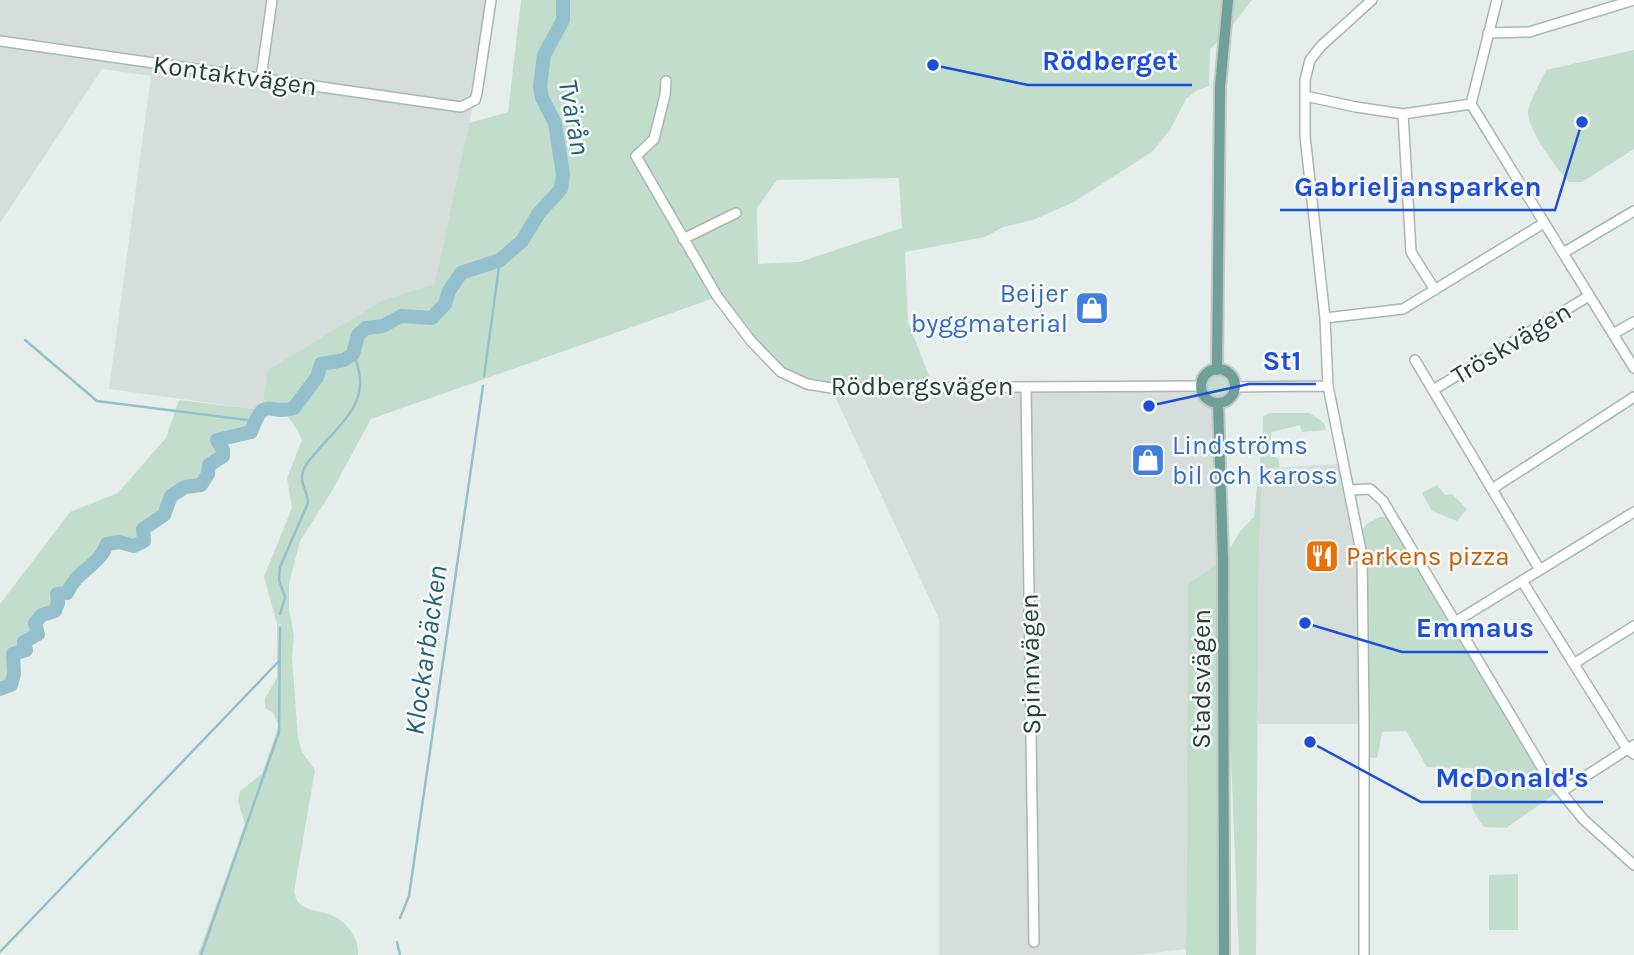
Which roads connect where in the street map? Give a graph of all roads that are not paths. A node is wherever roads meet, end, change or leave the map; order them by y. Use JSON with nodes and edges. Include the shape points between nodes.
{"nodes":[{"id":1,"x":272,"y":0,"type":"edge"},
{"id":2,"x":491,"y":0,"type":"edge"},
{"id":3,"x":1228,"y":0,"type":"edge"},
{"id":4,"x":1373,"y":0,"type":"edge"},
{"id":5,"x":1497,"y":0,"type":"edge"},
{"id":6,"x":1632,"y":0,"type":"edge"},
{"id":7,"x":1488,"y":33,"type":"junction"},
{"id":8,"x":0,"y":41,"type":"edge"},
{"id":9,"x":261,"y":78,"type":"junction"},
{"id":10,"x":666,"y":81,"type":"dead end"},
{"id":11,"x":1305,"y":96,"type":"junction"},
{"id":12,"x":1471,"y":104,"type":"junction"},
{"id":13,"x":1403,"y":114,"type":"junction"},
{"id":14,"x":1634,"y":211,"type":"edge"},
{"id":15,"x":736,"y":213,"type":"dead end"},
{"id":16,"x":1544,"y":223,"type":"junction"},
{"id":17,"x":682,"y":239,"type":"junction"},
{"id":18,"x":1563,"y":253,"type":"junction"},
{"id":19,"x":1435,"y":290,"type":"junction"},
{"id":20,"x":1589,"y":296,"type":"junction"},
{"id":21,"x":1325,"y":318,"type":"junction"},
{"id":22,"x":1634,"y":322,"type":"edge"},
{"id":23,"x":1613,"y":334,"type":"junction"},
{"id":24,"x":1415,"y":360,"type":"dead end"},
{"id":25,"x":1634,"y":368,"type":"edge"},
{"id":26,"x":1217,"y":370,"type":"junction"},
{"id":27,"x":1202,"y":386,"type":"junction"},
{"id":28,"x":1328,"y":386,"type":"junction"},
{"id":29,"x":1026,"y":387,"type":"junction"},
{"id":30,"x":1235,"y":387,"type":"junction"},
{"id":31,"x":1433,"y":390,"type":"junction"},
{"id":32,"x":1634,"y":397,"type":"edge"},
{"id":33,"x":1218,"y":403,"type":"junction"},
{"id":34,"x":1492,"y":489,"type":"junction"},
{"id":35,"x":1350,"y":490,"type":"junction"},
{"id":36,"x":1634,"y":512,"type":"edge"},
{"id":37,"x":1540,"y":570,"type":"junction"},
{"id":38,"x":1522,"y":581,"type":"junction"},
{"id":39,"x":1455,"y":622,"type":"junction"},
{"id":40,"x":1634,"y":626,"type":"edge"},
{"id":41,"x":1575,"y":663,"type":"junction"},
{"id":42,"x":1632,"y":749,"type":"edge"},
{"id":43,"x":1561,"y":792,"type":"junction"},
{"id":44,"x":1634,"y":866,"type":"edge"},
{"id":45,"x":1034,"y":942,"type":"dead end"},
{"id":46,"x":1224,"y":955,"type":"edge"},
{"id":47,"x":1364,"y":955,"type":"edge"}],
"edges":[{"from":1,"to":9,"type":"street"},
{"from":2,"to":9,"type":"street","name":"Kontaktvägen","via":[[477,93],[469,105],[453,107]]},
{"from":3,"to":26,"type":"main road","via":[[1219,131]]},
{"from":4,"to":11,"type":"street","via":[[1315,52],[1305,80]]},
{"from":5,"to":7,"type":"street"},
{"from":6,"to":7,"type":"street","via":[[1530,32]]},
{"from":7,"to":12,"type":"street"},
{"from":8,"to":9,"type":"street","name":"Kontaktvägen"},
{"from":10,"to":17,"type":"street","name":"Rödbergsvägen","via":[[654,139],[636,156]]},
{"from":11,"to":13,"type":"street"},
{"from":11,"to":21,"type":"street","via":[[1305,136]]},
{"from":12,"to":13,"type":"street"},
{"from":12,"to":16,"type":"street"},
{"from":13,"to":19,"type":"street","via":[[1411,252]]},
{"from":14,"to":18,"type":"street"},
{"from":15,"to":17,"type":"street"},
{"from":16,"to":18,"type":"street"},
{"from":16,"to":19,"type":"street"},
{"from":17,"to":29,"type":"street","name":"Rödbergsvägen","via":[[751,341],[780,372],[807,384],[831,388]]},
{"from":18,"to":20,"type":"street"},
{"from":19,"to":21,"type":"street","via":[[1394,312]]},
{"from":20,"to":23,"type":"street"},
{"from":20,"to":31,"type":"street","name":"Tröskvägen"},
{"from":21,"to":28,"type":"street"},
{"from":22,"to":23,"type":"street"},
{"from":23,"to":25,"type":"street"},
{"from":24,"to":31,"type":"street"},
{"from":26,"to":27,"type":"main road","via":[[1205,377]]},
{"from":26,"to":30,"type":"main road","via":[[1229,374]]},
{"from":27,"to":29,"type":"street","name":"Rödbergsvägen"},
{"from":27,"to":33,"type":"main road","via":[[1206,398]]},
{"from":28,"to":30,"type":"street"},
{"from":28,"to":35,"type":"street"},
{"from":29,"to":45,"type":"street","name":"Spinnvägen"},
{"from":30,"to":33,"type":"main road","via":[[1232,397]]},
{"from":31,"to":34,"type":"street"},
{"from":32,"to":34,"type":"street"},
{"from":33,"to":46,"type":"main road","name":"Stadsvägen"},
{"from":34,"to":37,"type":"street"},
{"from":35,"to":39,"type":"street","via":[[1365,488],[1378,495]]},
{"from":35,"to":47,"type":"street","via":[[1363,578]]},
{"from":36,"to":37,"type":"street"},
{"from":37,"to":38,"type":"street"},
{"from":38,"to":39,"type":"street"},
{"from":38,"to":41,"type":"street"},
{"from":39,"to":43,"type":"street"},
{"from":40,"to":41,"type":"street"},
{"from":41,"to":42,"type":"street"},
{"from":42,"to":43,"type":"street"},
{"from":43,"to":44,"type":"street"}]}
